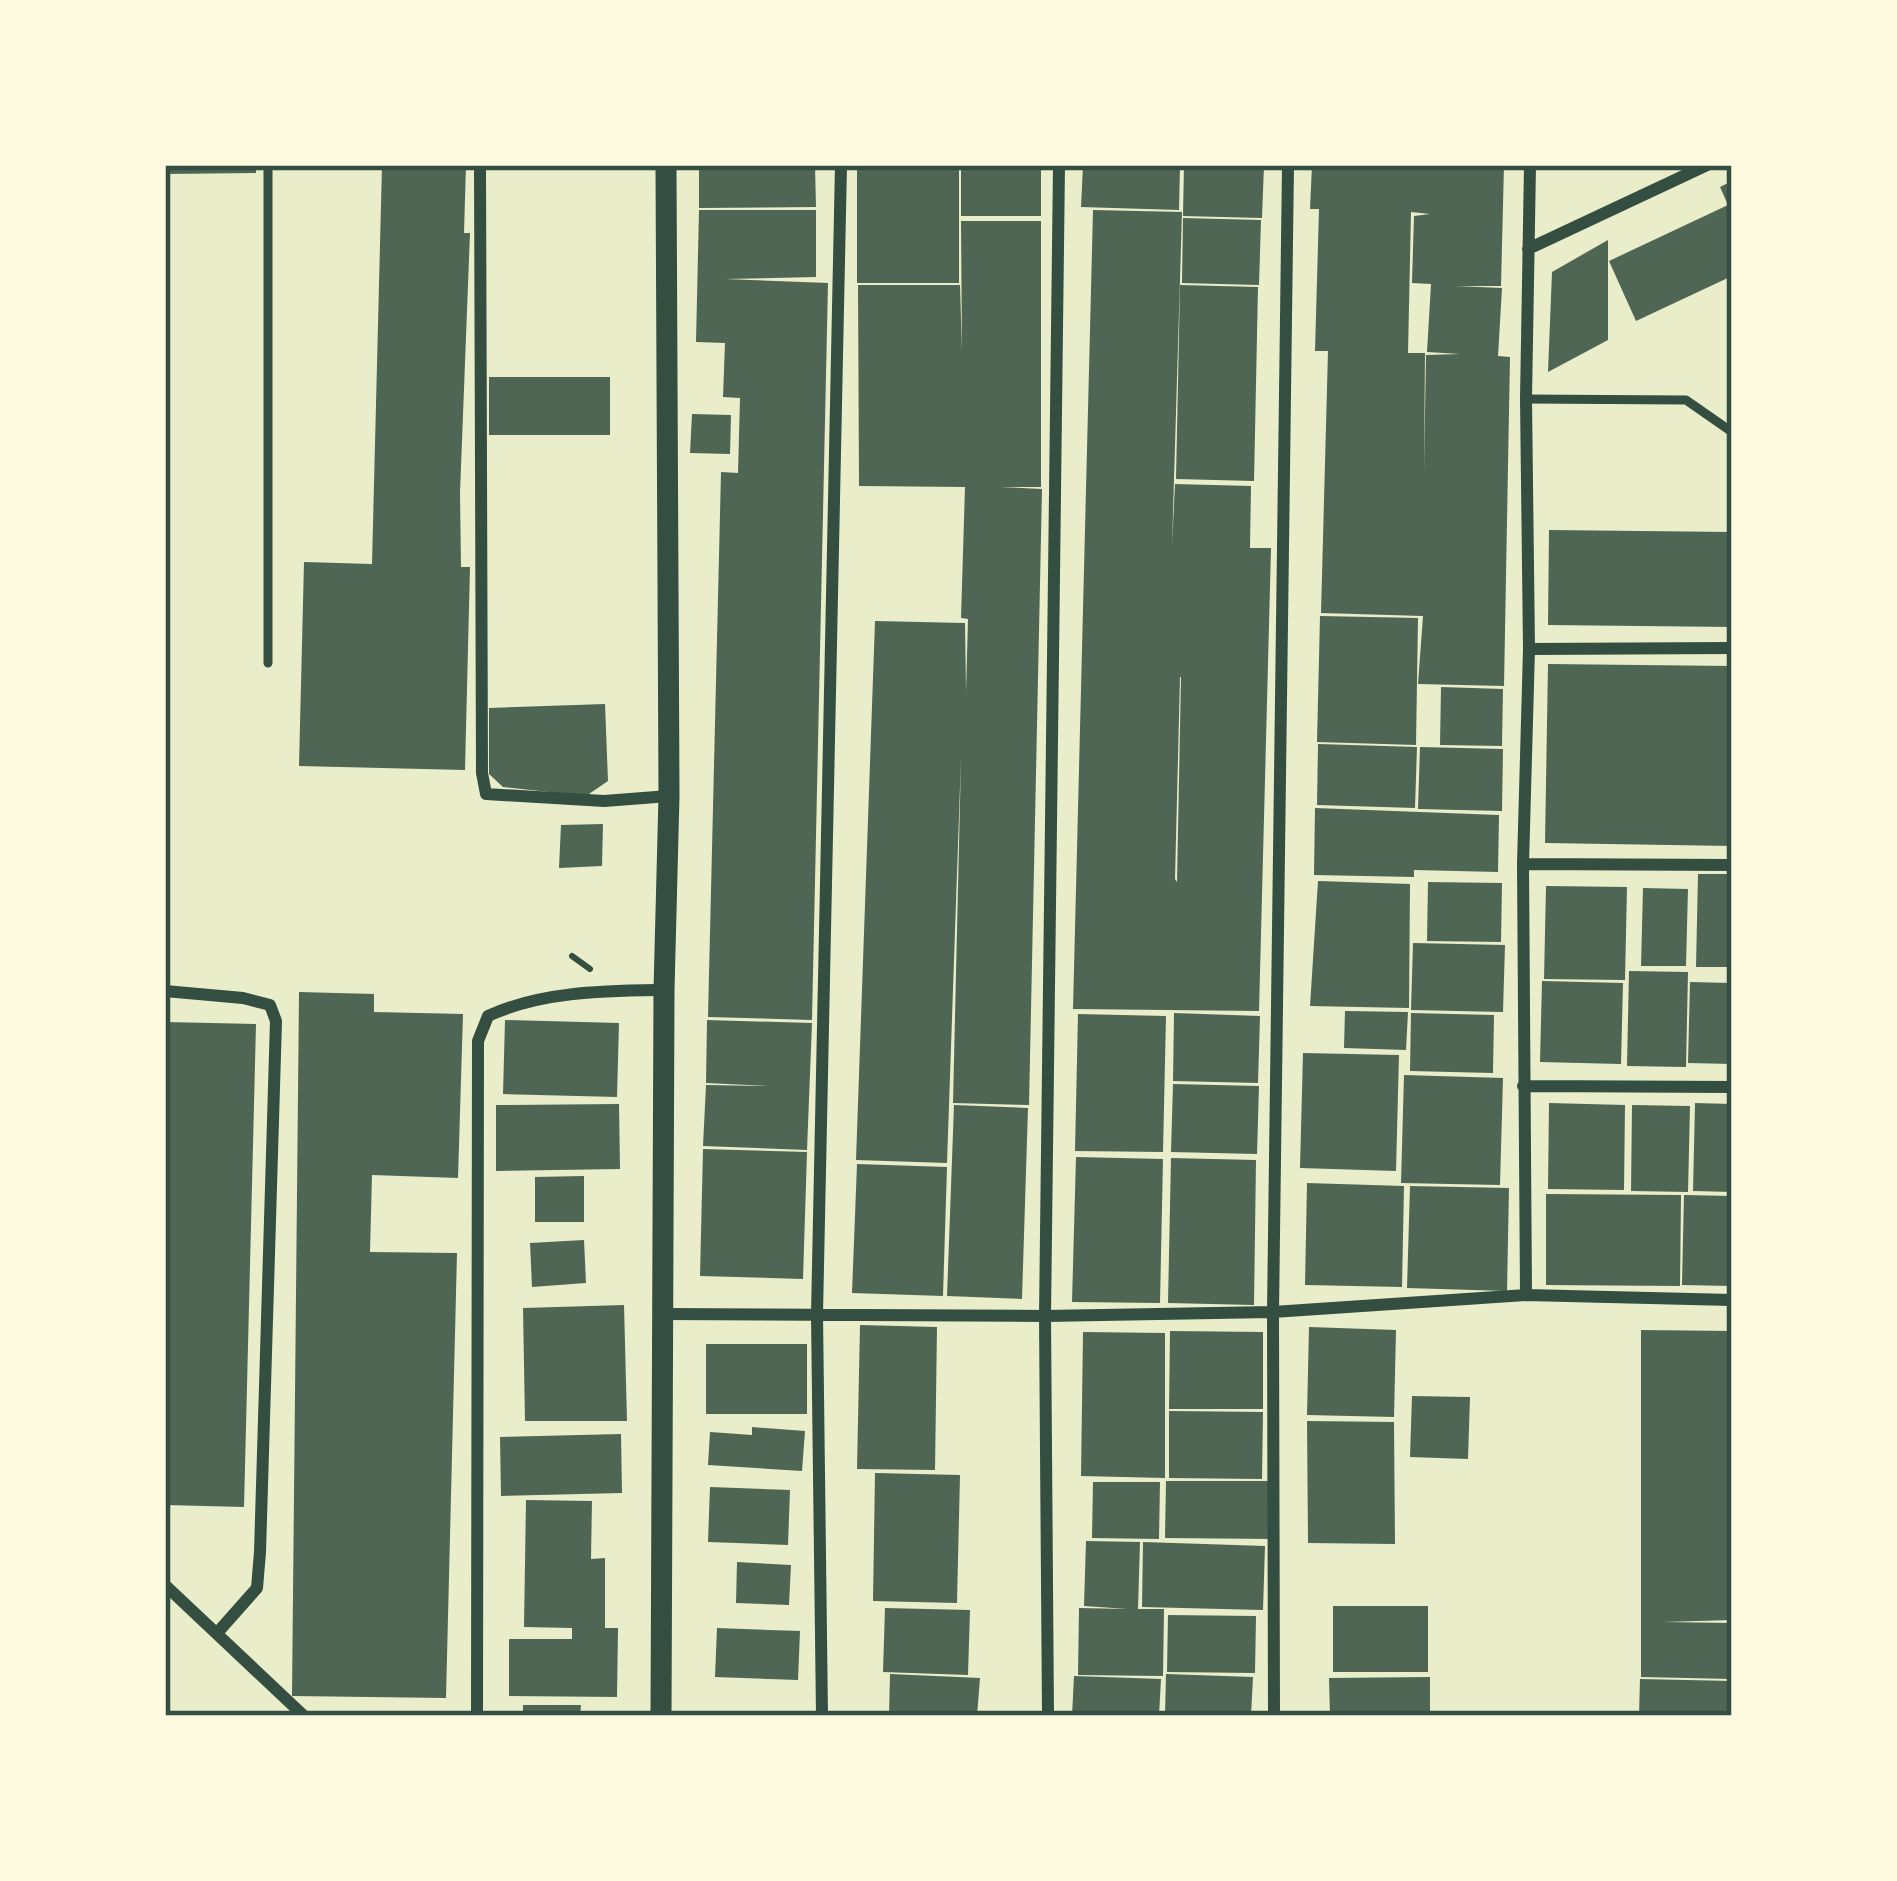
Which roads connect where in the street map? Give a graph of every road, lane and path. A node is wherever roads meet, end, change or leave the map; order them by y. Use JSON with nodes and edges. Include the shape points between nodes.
{"nodes":[{"id":1,"x":268,"y":165,"type":"edge"},
{"id":2,"x":480,"y":165,"type":"edge"},
{"id":3,"x":666,"y":165,"type":"edge"},
{"id":4,"x":841,"y":165,"type":"edge"},
{"id":5,"x":1059,"y":165,"type":"edge"},
{"id":6,"x":1288,"y":165,"type":"edge"},
{"id":7,"x":1530,"y":165,"type":"edge"},
{"id":8,"x":1707,"y":165,"type":"edge"},
{"id":9,"x":1528,"y":249,"type":"junction"},
{"id":10,"x":1526,"y":399,"type":"junction"},
{"id":11,"x":1732,"y":432,"type":"edge"},
{"id":12,"x":1732,"y":648,"type":"edge"},
{"id":13,"x":1529,"y":649,"type":"junction"},
{"id":14,"x":268,"y":663,"type":"dead end"},
{"id":15,"x":669,"y":796,"type":"junction"},
{"id":16,"x":1523,"y":864,"type":"junction"},
{"id":17,"x":1732,"y":865,"type":"edge"},
{"id":18,"x":664,"y":990,"type":"junction"},
{"id":19,"x":165,"y":991,"type":"edge"},
{"id":20,"x":1523,"y":1086,"type":"junction"},
{"id":21,"x":1732,"y":1087,"type":"edge"},
{"id":22,"x":1526,"y":1295,"type":"junction"},
{"id":23,"x":1732,"y":1300,"type":"edge"},
{"id":24,"x":1273,"y":1312,"type":"junction"},
{"id":25,"x":662,"y":1314,"type":"junction"},
{"id":26,"x":818,"y":1314,"type":"junction"},
{"id":27,"x":1045,"y":1316,"type":"junction"},
{"id":28,"x":165,"y":1585,"type":"edge"},
{"id":29,"x":218,"y":1632,"type":"junction"},
{"id":30,"x":304,"y":1716,"type":"edge"},
{"id":31,"x":477,"y":1716,"type":"edge"},
{"id":32,"x":661,"y":1716,"type":"edge"},
{"id":33,"x":822,"y":1716,"type":"edge"},
{"id":34,"x":1048,"y":1716,"type":"edge"},
{"id":35,"x":1274,"y":1716,"type":"edge"}],
"edges":[{"from":1,"to":14,"type":"lane"},
{"from":2,"to":15,"type":"street","via":[[486,794]]},
{"from":3,"to":15,"type":"street"},
{"from":4,"to":26,"type":"street"},
{"from":5,"to":27,"type":"street"},
{"from":6,"to":24,"type":"street"},
{"from":7,"to":9,"type":"street"},
{"from":8,"to":9,"type":"street"},
{"from":9,"to":10,"type":"street"},
{"from":10,"to":11,"type":"lane","via":[[1686,400]]},
{"from":10,"to":13,"type":"street"},
{"from":12,"to":13,"type":"street"},
{"from":13,"to":16,"type":"street"},
{"from":15,"to":18,"type":"street"},
{"from":16,"to":17,"type":"street"},
{"from":16,"to":20,"type":"street"},
{"from":18,"to":25,"type":"street"},
{"from":18,"to":31,"type":"street","via":[[594,990],[507,1007],[488,1016],[478,1041]]},
{"from":19,"to":29,"type":"street","via":[[270,1005],[276,1022],[257,1588]]},
{"from":20,"to":21,"type":"street"},
{"from":20,"to":22,"type":"street"},
{"from":22,"to":23,"type":"street"},
{"from":22,"to":24,"type":"street"},
{"from":24,"to":27,"type":"street"},
{"from":24,"to":35,"type":"street"},
{"from":25,"to":26,"type":"street"},
{"from":25,"to":32,"type":"street"},
{"from":26,"to":27,"type":"street"},
{"from":26,"to":33,"type":"street"},
{"from":27,"to":34,"type":"street"},
{"from":28,"to":29,"type":"street"},
{"from":29,"to":30,"type":"street"}]}
